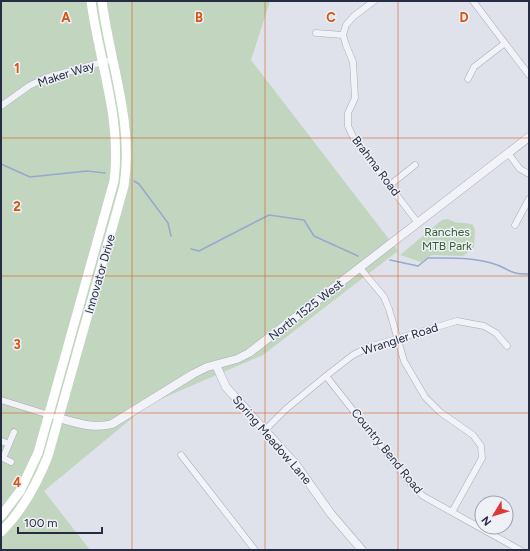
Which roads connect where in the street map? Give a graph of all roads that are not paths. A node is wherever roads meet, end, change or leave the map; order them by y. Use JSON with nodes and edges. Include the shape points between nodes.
{"nodes":[{"id":1,"x":91,"y":1,"type":"edge"},
{"id":2,"x":102,"y":1,"type":"edge"},
{"id":3,"x":374,"y":1,"type":"edge"},
{"id":4,"x":473,"y":1,"type":"edge"},
{"id":5,"x":316,"y":33,"type":"dead end"},
{"id":6,"x":343,"y":35,"type":"junction"},
{"id":7,"x":504,"y":43,"type":"junction"},
{"id":8,"x":114,"y":59,"type":"junction"},
{"id":9,"x":103,"y":62,"type":"junction"},
{"id":10,"x":529,"y":75,"type":"edge"},
{"id":11,"x":468,"y":79,"type":"dead end"},
{"id":12,"x":1,"y":106,"type":"edge"},
{"id":13,"x":529,"y":137,"type":"edge"},
{"id":14,"x":508,"y":153,"type":"junction"},
{"id":15,"x":415,"y":165,"type":"dead end"},
{"id":16,"x":529,"y":174,"type":"edge"},
{"id":17,"x":390,"y":185,"type":"junction"},
{"id":18,"x":529,"y":199,"type":"edge"},
{"id":19,"x":418,"y":223,"type":"junction"},
{"id":20,"x":515,"y":225,"type":"dead end"},
{"id":21,"x":360,"y":268,"type":"junction"},
{"id":22,"x":398,"y":339,"type":"junction"},
{"id":23,"x":507,"y":346,"type":"dead end"},
{"id":24,"x":216,"y":365,"type":"junction"},
{"id":25,"x":326,"y":376,"type":"junction"},
{"id":26,"x":1,"y":400,"type":"edge"},
{"id":27,"x":49,"y":416,"type":"junction"},
{"id":28,"x":59,"y":418,"type":"junction"},
{"id":29,"x":265,"y":430,"type":"junction"},
{"id":30,"x":14,"y":432,"type":"dead end"},
{"id":31,"x":1,"y":441,"type":"edge"},
{"id":32,"x":8,"y":444,"type":"junction"},
{"id":33,"x":181,"y":455,"type":"dead end"},
{"id":34,"x":11,"y":462,"type":"dead end"},
{"id":35,"x":452,"y":512,"type":"junction"},
{"id":36,"x":1,"y":516,"type":"edge"},
{"id":37,"x":1,"y":532,"type":"edge"},
{"id":38,"x":255,"y":550,"type":"edge"},
{"id":39,"x":362,"y":550,"type":"edge"},
{"id":40,"x":520,"y":550,"type":"edge"}],
"edges":[{"from":1,"to":9,"type":"main road","name":"Innovator Drive"},
{"from":2,"to":8,"type":"main road","name":"Innovator Drive"},
{"from":3,"to":6,"type":"street","via":[[354,16],[346,25]]},
{"from":4,"to":7,"type":"street"},
{"from":5,"to":6,"type":"street"},
{"from":6,"to":17,"type":"street","name":"Brahma Road","via":[[353,62],[355,98],[348,113],[348,126],[354,139]]},
{"from":7,"to":10,"type":"street"},
{"from":7,"to":11,"type":"street","via":[[474,67]]},
{"from":8,"to":9,"type":"street","name":"Maker Way"},
{"from":8,"to":28,"type":"main road","name":"Innovator Drive","via":[[126,126],[125,176],[119,206]]},
{"from":9,"to":12,"type":"street","name":"Maker Way","via":[[45,78]]},
{"from":9,"to":27,"type":"main road","name":"Innovator Drive","via":[[115,128],[114,180]]},
{"from":13,"to":14,"type":"street","name":"North 1525 West"},
{"from":14,"to":16,"type":"street","via":[[520,169]]},
{"from":14,"to":19,"type":"street","name":"North 1525 West"},
{"from":15,"to":17,"type":"street"},
{"from":17,"to":19,"type":"street","name":"Brahma Road"},
{"from":18,"to":20,"type":"street"},
{"from":19,"to":21,"type":"street","name":"North 1525 West"},
{"from":21,"to":22,"type":"street","via":[[384,297]]},
{"from":21,"to":24,"type":"street","name":"North 1525 West","via":[[255,349],[237,359]]},
{"from":22,"to":23,"type":"street","name":"Wrangler Road","via":[[457,321],[484,326],[496,333]]},
{"from":22,"to":25,"type":"street","name":"Wrangler Road","via":[[361,350]]},
{"from":22,"to":35,"type":"street","via":[[404,361],[425,397],[440,412],[474,435],[481,446],[482,458]]},
{"from":24,"to":28,"type":"street","name":"North 1525 West","via":[[192,374],[112,424],[88,426]]},
{"from":24,"to":29,"type":"street","name":"Spring Meadow Lane","via":[[226,388]]},
{"from":25,"to":29,"type":"street","name":"Wrangler Road"},
{"from":25,"to":35,"type":"street","name":"Country Bend Road","via":[[411,484],[423,496]]},
{"from":26,"to":27,"type":"street"},
{"from":27,"to":28,"type":"street"},
{"from":27,"to":36,"type":"main road","name":"Innovator Drive","via":[[31,470],[20,491]]},
{"from":28,"to":37,"type":"main road","name":"Innovator Drive","via":[[37,482],[20,510]]},
{"from":29,"to":39,"type":"street","name":"Spring Meadow Lane","via":[[298,466],[331,514]]},
{"from":30,"to":32,"type":"street"},
{"from":31,"to":32,"type":"street"},
{"from":32,"to":34,"type":"street","via":[[3,458]]},
{"from":33,"to":38,"type":"street"},
{"from":35,"to":40,"type":"street","name":"Country Bend Road"}]}
